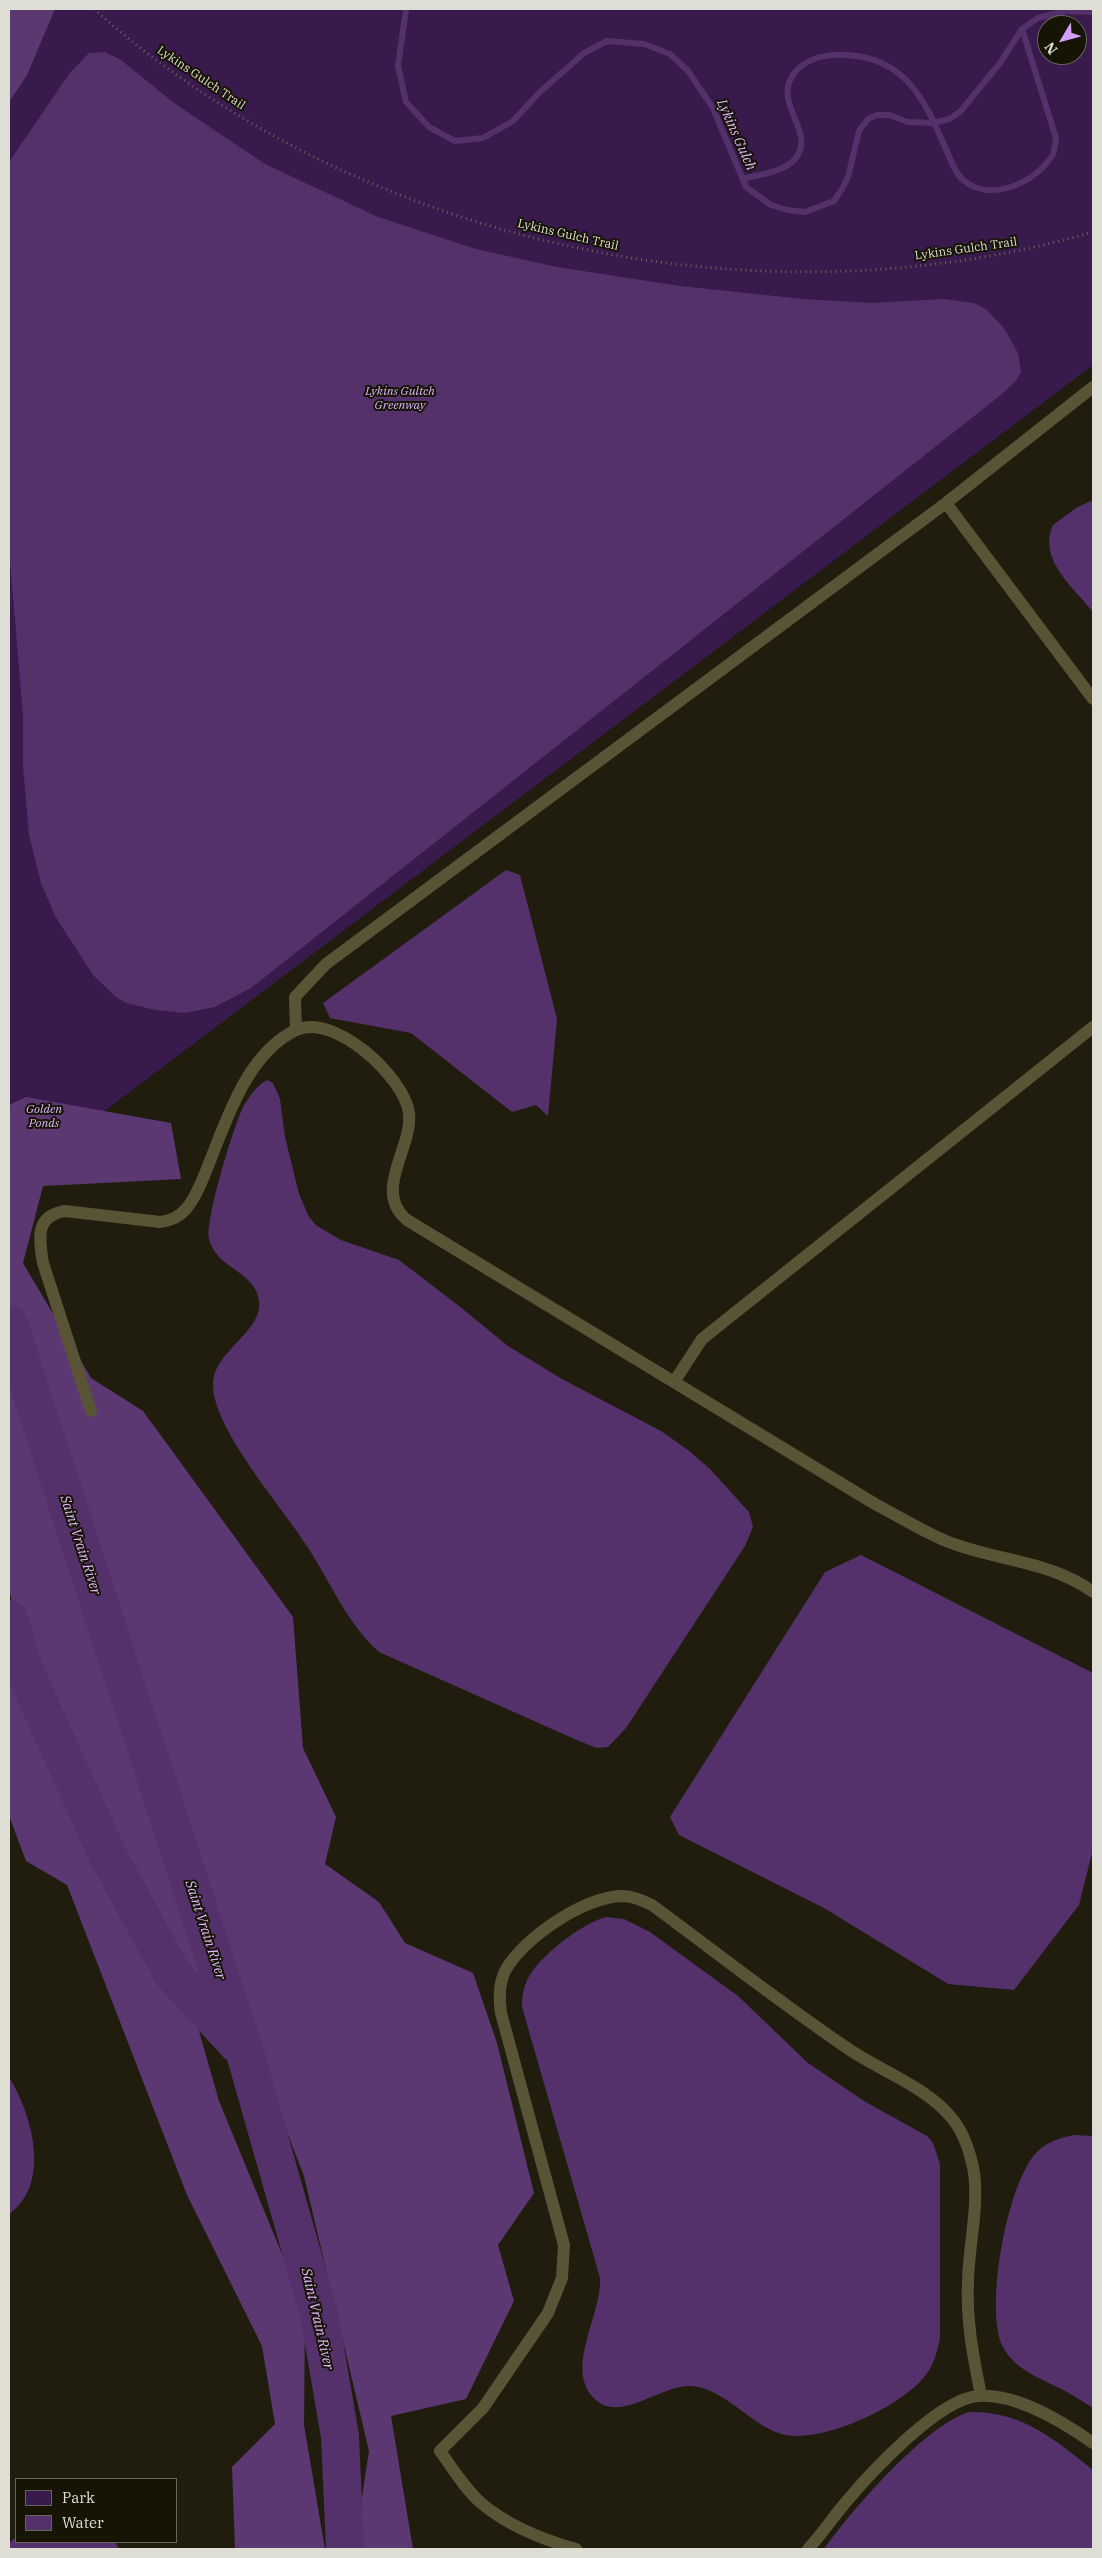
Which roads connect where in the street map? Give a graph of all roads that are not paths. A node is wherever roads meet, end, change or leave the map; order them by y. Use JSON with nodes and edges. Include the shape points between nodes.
{"nodes":[{"id":1,"x":1093,"y":386,"type":"edge"},
{"id":2,"x":946,"y":503,"type":"junction"},
{"id":3,"x":1093,"y":699,"type":"edge"},
{"id":4,"x":1093,"y":1027,"type":"edge"},
{"id":5,"x":296,"y":1030,"type":"junction"},
{"id":6,"x":674,"y":1382,"type":"junction"},
{"id":7,"x":91,"y":1411,"type":"dead end"},
{"id":8,"x":1093,"y":1592,"type":"edge"},
{"id":9,"x":981,"y":2396,"type":"junction"},
{"id":10,"x":1093,"y":2443,"type":"edge"},
{"id":11,"x":576,"y":2549,"type":"edge"},
{"id":12,"x":808,"y":2549,"type":"edge"}],
"edges":[{"from":1,"to":2,"type":"lane"},
{"from":2,"to":3,"type":"lane"},
{"from":2,"to":5,"type":"lane","via":[[326,964],[295,997]]},
{"from":4,"to":6,"type":"lane","via":[[702,1339]]},
{"from":5,"to":6,"type":"lane","via":[[317,1028],[353,1043],[374,1059],[404,1098],[409,1120],[392,1193],[401,1215]]},
{"from":5,"to":7,"type":"lane","via":[[269,1052],[246,1079],[204,1175],[180,1214],[160,1222],[65,1211],[46,1218],[41,1227],[43,1263]]},
{"from":6,"to":8,"type":"lane","via":[[875,1504],[946,1541],[1040,1566]]},
{"from":9,"to":10,"type":"lane","via":[[1009,2400],[1046,2413]]},
{"from":9,"to":11,"type":"lane","via":[[970,2347],[968,2316],[974,2169],[963,2135],[950,2115],[924,2095],[832,2038],[652,1905],[638,1898],[622,1896],[591,1903],[571,1913],[522,1950],[506,1971],[500,1986],[501,2013],[564,2245],[562,2278],[548,2313],[483,2408],[440,2451],[473,2495],[490,2510],[525,2529]]},
{"from":9,"to":12,"type":"lane","via":[[958,2401],[923,2426],[862,2485]]}]}
